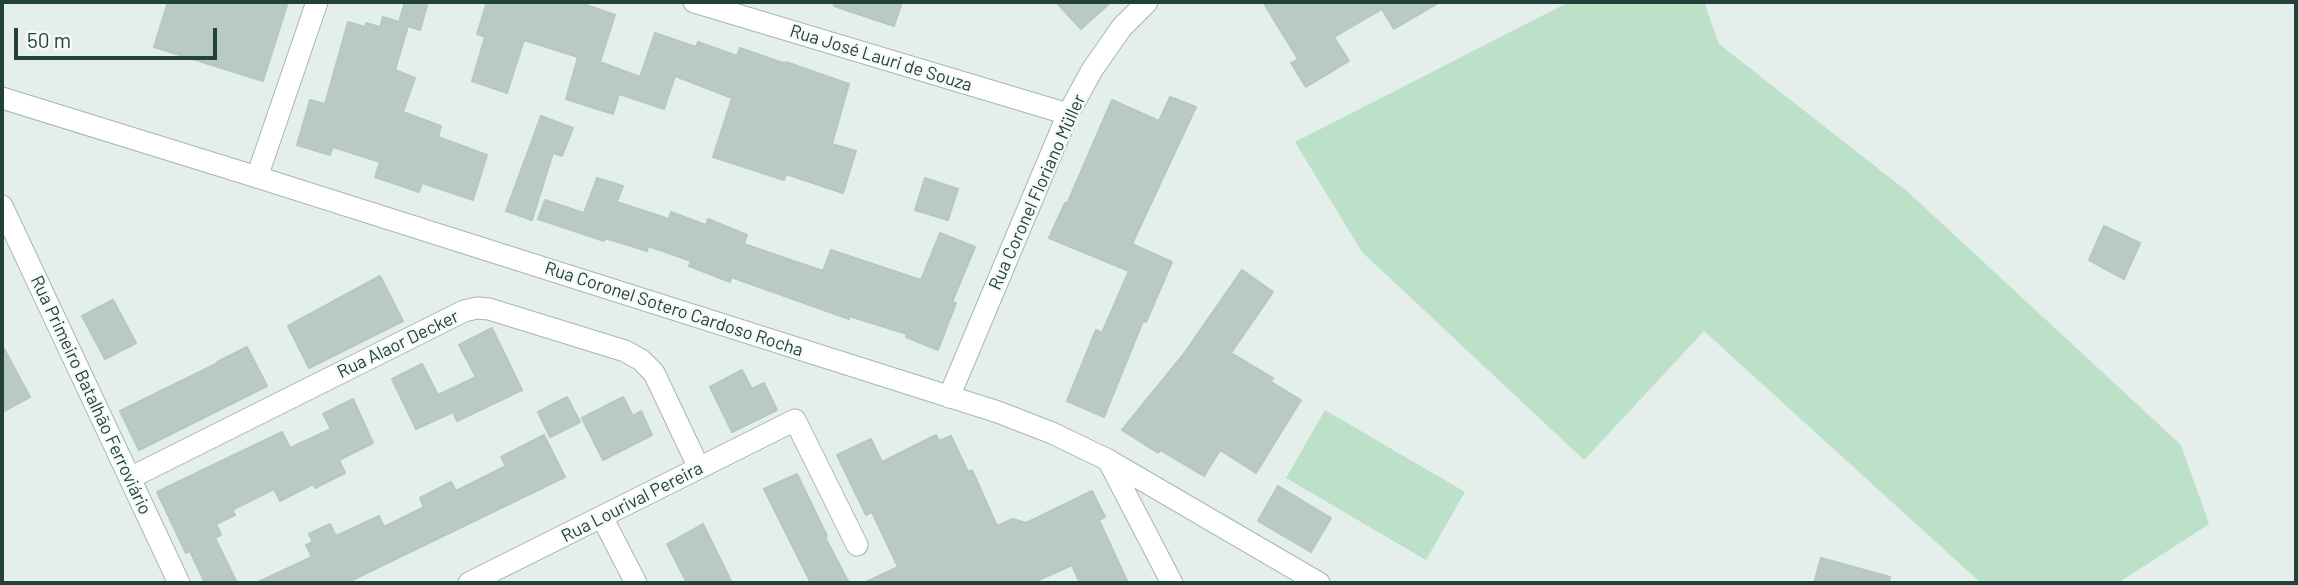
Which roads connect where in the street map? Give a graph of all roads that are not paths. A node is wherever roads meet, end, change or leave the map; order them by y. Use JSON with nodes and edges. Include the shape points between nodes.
{"nodes":[{"id":1,"x":317,"y":2,"type":"edge"},
{"id":2,"x":694,"y":2,"type":"edge"},
{"id":3,"x":1147,"y":2,"type":"edge"},
{"id":4,"x":2,"y":98,"type":"edge"},
{"id":5,"x":1068,"y":114,"type":"junction"},
{"id":6,"x":257,"y":177,"type":"junction"},
{"id":7,"x":2,"y":206,"type":"edge"},
{"id":8,"x":949,"y":397,"type":"junction"},
{"id":9,"x":1108,"y":460,"type":"junction"},
{"id":10,"x":699,"y":468,"type":"junction"},
{"id":11,"x":130,"y":478,"type":"junction"},
{"id":12,"x":602,"y":517,"type":"junction"},
{"id":13,"x":857,"y":545,"type":"dead end"},
{"id":14,"x":179,"y":583,"type":"edge"},
{"id":15,"x":469,"y":583,"type":"edge"},
{"id":16,"x":636,"y":583,"type":"edge"},
{"id":17,"x":1171,"y":583,"type":"edge"},
{"id":18,"x":1320,"y":583,"type":"edge"}],
"edges":[{"from":1,"to":6,"type":"street"},
{"from":2,"to":5,"type":"street","name":"Rua José Lauri de Souza"},
{"from":3,"to":5,"type":"street","name":"Rua Coronel Floriano Müller","via":[[1122,27]]},
{"from":4,"to":6,"type":"street","name":"Rua Coronel Sotero Cardoso Rocha"},
{"from":5,"to":8,"type":"street","name":"Rua Coronel Floriano Müller"},
{"from":6,"to":8,"type":"street","name":"Rua Coronel Sotero Cardoso Rocha"},
{"from":7,"to":11,"type":"street","name":"Rua Primeiro Batalhão Ferroviário"},
{"from":8,"to":9,"type":"street","name":"Rua Coronel Sotero Cardoso Rocha","via":[[1052,433]]},
{"from":9,"to":17,"type":"street"},
{"from":9,"to":18,"type":"street","name":"Rua Coronel Sotero Cardoso Rocha"},
{"from":10,"to":11,"type":"street","name":"Rua Alaor Decker","via":[[654,373],[641,359],[477,308]]},
{"from":10,"to":12,"type":"street","name":"Rua Lourival Pereira"},
{"from":10,"to":13,"type":"street","name":"Rua Lourival Pereira","via":[[795,420]]},
{"from":11,"to":14,"type":"street","name":"Rua Primeiro Batalhão Ferroviário"},
{"from":12,"to":15,"type":"street","name":"Rua Lourival Pereira"},
{"from":12,"to":16,"type":"street"}]}
